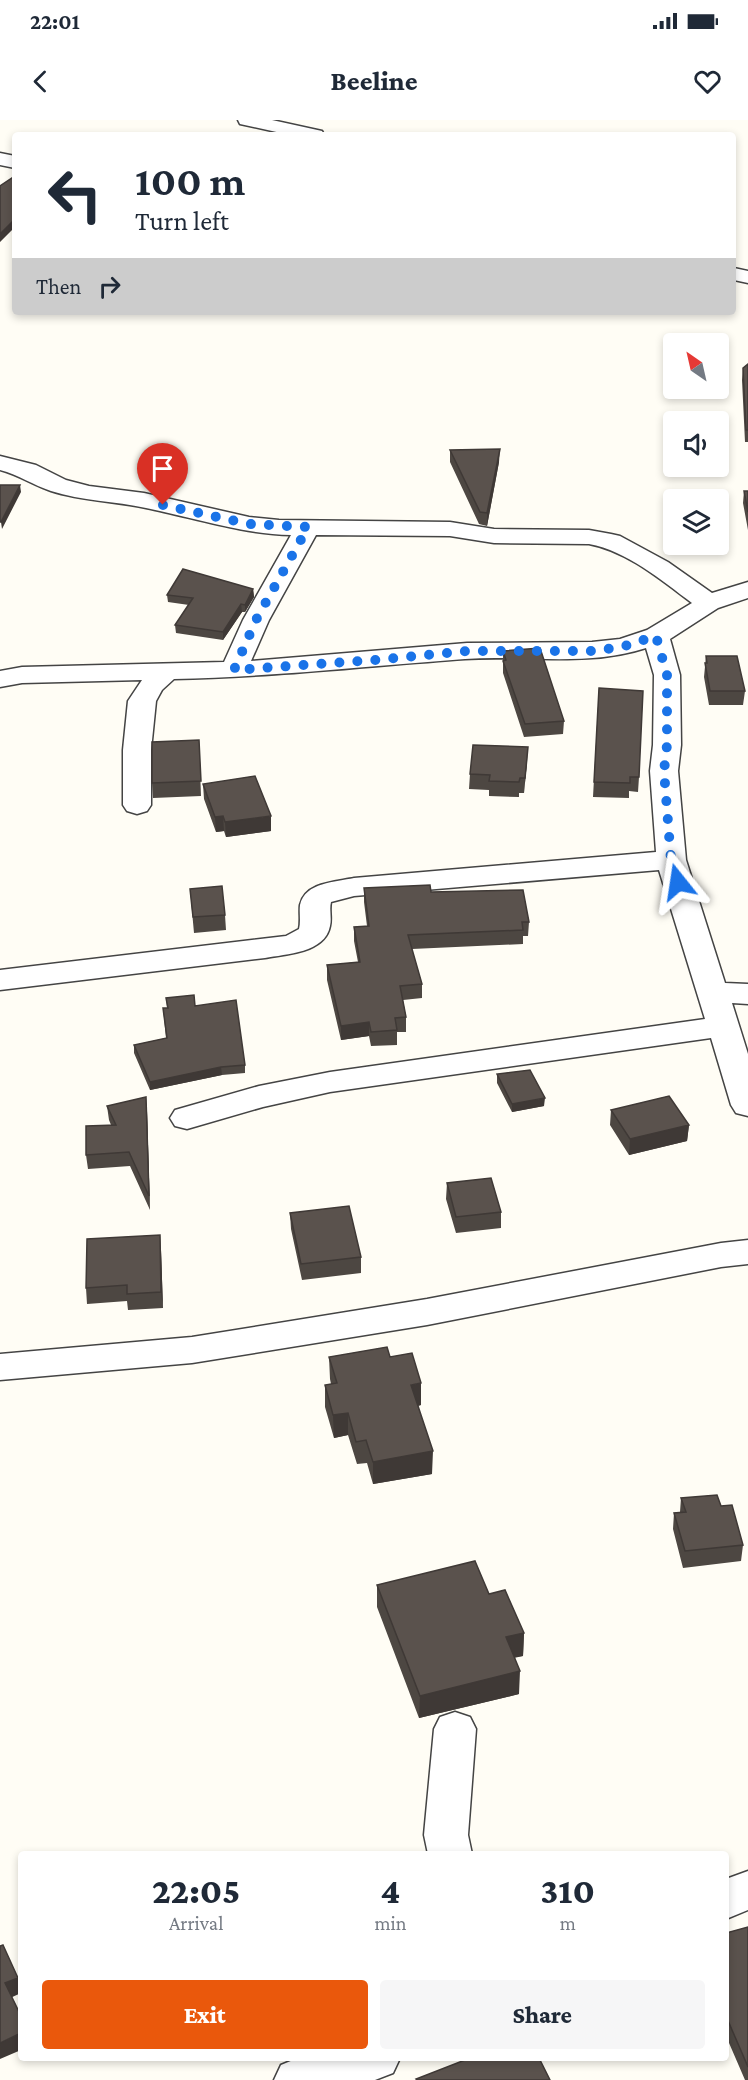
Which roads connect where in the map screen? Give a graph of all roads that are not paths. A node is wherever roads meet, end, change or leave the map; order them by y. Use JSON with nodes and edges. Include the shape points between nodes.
{"nodes":[{"id":1,"x":247,"y":120,"type":"edge"},
{"id":2,"x":301,"y":132,"type":"edge"},
{"id":3,"x":0,"y":463,"type":"edge"},
{"id":4,"x":308,"y":527,"type":"junction"},
{"id":5,"x":748,"y":590,"type":"edge"},
{"id":6,"x":709,"y":603,"type":"junction"},
{"id":7,"x":656,"y":636,"type":"junction"},
{"id":8,"x":169,"y":670,"type":"junction"},
{"id":9,"x":234,"y":670,"type":"junction"},
{"id":10,"x":0,"y":679,"type":"edge"},
{"id":11,"x":137,"y":805,"type":"dead end"},
{"id":12,"x":671,"y":860,"type":"junction"},
{"id":13,"x":0,"y":980,"type":"edge"},
{"id":14,"x":714,"y":992,"type":"junction"},
{"id":15,"x":748,"y":994,"type":"edge"},
{"id":16,"x":725,"y":1026,"type":"junction"},
{"id":17,"x":748,"y":1105,"type":"edge"},
{"id":18,"x":187,"y":1118,"type":"dead end"},
{"id":19,"x":748,"y":1252,"type":"edge"},
{"id":20,"x":0,"y":1367,"type":"edge"},
{"id":21,"x":455,"y":1729,"type":"dead end"},
{"id":22,"x":449,"y":1851,"type":"edge"},
{"id":23,"x":748,"y":1890,"type":"edge"},
{"id":24,"x":729,"y":1898,"type":"edge"},
{"id":25,"x":365,"y":2061,"type":"edge"},
{"id":26,"x":298,"y":2080,"type":"edge"}],
"edges":[{"from":1,"to":2,"type":"street"},
{"from":3,"to":4,"type":"street","via":[[88,493],[144,500],[249,524]]},
{"from":4,"to":6,"type":"street","via":[[450,529],[494,536],[589,537],[611,541],[659,567]]},
{"from":4,"to":9,"type":"street","via":[[256,620]]},
{"from":5,"to":6,"type":"street"},
{"from":6,"to":7,"type":"street"},
{"from":7,"to":9,"type":"street","via":[[592,651],[467,651]]},
{"from":7,"to":12,"type":"street","via":[[667,675],[664,771]]},
{"from":8,"to":9,"type":"street"},
{"from":8,"to":10,"type":"street"},
{"from":8,"to":11,"type":"street","via":[[142,701]]},
{"from":12,"to":13,"type":"street","via":[[354,887],[319,897],[314,904],[316,925],[310,935],[297,942]]},
{"from":12,"to":14,"type":"street"},
{"from":14,"to":15,"type":"street"},
{"from":14,"to":16,"type":"street"},
{"from":16,"to":17,"type":"street"},
{"from":16,"to":18,"type":"street","via":[[330,1082]]},
{"from":19,"to":20,"type":"street","via":[[427,1312],[192,1350]]},
{"from":21,"to":22,"type":"street","via":[[446,1835]]},
{"from":23,"to":24,"type":"street"},
{"from":25,"to":26,"type":"street"}]}
